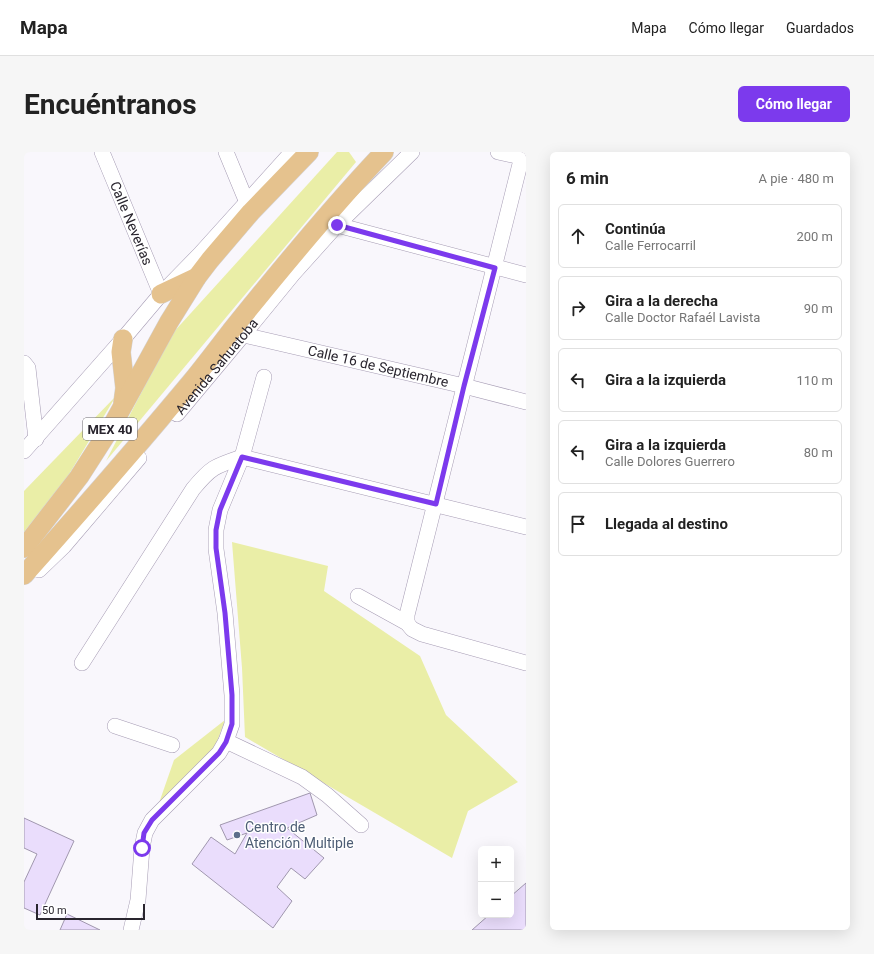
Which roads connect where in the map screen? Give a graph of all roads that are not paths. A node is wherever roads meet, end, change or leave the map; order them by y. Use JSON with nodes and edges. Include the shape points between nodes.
{"nodes":[{"id":1,"x":102,"y":152,"type":"edge"},
{"id":2,"x":226,"y":152,"type":"edge"},
{"id":3,"x":292,"y":152,"type":"edge"},
{"id":4,"x":309,"y":152,"type":"edge"},
{"id":5,"x":384,"y":152,"type":"edge"},
{"id":6,"x":412,"y":152,"type":"edge"},
{"id":7,"x":498,"y":152,"type":"edge"},
{"id":8,"x":524,"y":156,"type":"edge"},
{"id":9,"x":249,"y":207,"type":"junction"},
{"id":10,"x":337,"y":225,"type":"junction"},
{"id":11,"x":495,"y":268,"type":"junction"},
{"id":12,"x":526,"y":275,"type":"edge"},
{"id":13,"x":197,"y":278,"type":"junction"},
{"id":14,"x":161,"y":294,"type":"junction"},
{"id":15,"x":237,"y":334,"type":"junction"},
{"id":16,"x":123,"y":339,"type":"junction"},
{"id":17,"x":24,"y":363,"type":"edge"},
{"id":18,"x":264,"y":377,"type":"dead end"},
{"id":19,"x":464,"y":386,"type":"junction"},
{"id":20,"x":526,"y":402,"type":"edge"},
{"id":21,"x":122,"y":407,"type":"junction"},
{"id":22,"x":36,"y":439,"type":"junction"},
{"id":23,"x":24,"y":451,"type":"edge"},
{"id":24,"x":242,"y":457,"type":"junction"},
{"id":25,"x":436,"y":504,"type":"junction"},
{"id":26,"x":526,"y":527,"type":"edge"},
{"id":27,"x":24,"y":548,"type":"edge"},
{"id":28,"x":24,"y":575,"type":"edge"},
{"id":29,"x":24,"y":584,"type":"edge"},
{"id":30,"x":358,"y":596,"type":"dead end"},
{"id":31,"x":407,"y":623,"type":"junction"},
{"id":32,"x":82,"y":663,"type":"dead end"},
{"id":33,"x":526,"y":663,"type":"edge"},
{"id":34,"x":116,"y":726,"type":"dead end"},
{"id":35,"x":226,"y":742,"type":"junction"},
{"id":36,"x":172,"y":745,"type":"dead end"},
{"id":37,"x":361,"y":826,"type":"dead end"},
{"id":38,"x":131,"y":930,"type":"edge"}],
"edges":[{"from":1,"to":14,"type":"street","name":"Calle Neverías"},
{"from":2,"to":9,"type":"street"},
{"from":3,"to":9,"type":"street"},
{"from":4,"to":9,"type":"main road","number":"MEX 40"},
{"from":5,"to":15,"type":"main road","name":"Avenida Sahuatoba","number":"MEX 40","via":[[354,183]]},
{"from":6,"to":10,"type":"street","name":"Avenida Sahuatoba"},
{"from":7,"to":8,"type":"street"},
{"from":8,"to":11,"type":"street"},
{"from":9,"to":13,"type":"main road","number":"MEX 40"},
{"from":9,"to":14,"type":"street"},
{"from":10,"to":11,"type":"street"},
{"from":10,"to":15,"type":"street","name":"Avenida Sahuatoba"},
{"from":11,"to":12,"type":"street"},
{"from":11,"to":19,"type":"street"},
{"from":13,"to":14,"type":"main road"},
{"from":13,"to":21,"type":"main road","number":"MEX 40"},
{"from":14,"to":16,"type":"street"},
{"from":15,"to":19,"type":"street","name":"Calle 16 de Septiembre"},
{"from":15,"to":28,"type":"main road","name":"Avenida Sahuatoba","number":"MEX 40","via":[[193,380]]},
{"from":15,"to":29,"type":"street","name":"Avenida Sahuatoba","via":[[64,546]]},
{"from":16,"to":21,"type":"main road","via":[[122,365],[125,388]]},
{"from":16,"to":22,"type":"street"},
{"from":17,"to":22,"type":"street","via":[[28,368]]},
{"from":18,"to":24,"type":"street"},
{"from":19,"to":20,"type":"street","name":"Calle 16 de Septiembre"},
{"from":19,"to":25,"type":"street"},
{"from":21,"to":27,"type":"main road","number":"MEX 40","via":[[79,477]]},
{"from":22,"to":23,"type":"street"},
{"from":24,"to":25,"type":"street"},
{"from":24,"to":32,"type":"street","via":[[215,466],[193,489]]},
{"from":24,"to":35,"type":"street","via":[[220,510],[216,530],[232,695],[232,724]]},
{"from":25,"to":26,"type":"street"},
{"from":25,"to":31,"type":"street"},
{"from":30,"to":31,"type":"street"},
{"from":31,"to":33,"type":"street","via":[[422,634]]},
{"from":34,"to":36,"type":"street"},
{"from":35,"to":37,"type":"street","via":[[302,777],[327,795]]},
{"from":35,"to":38,"type":"street","via":[[219,753],[152,820],[144,833],[138,900]]}]}
